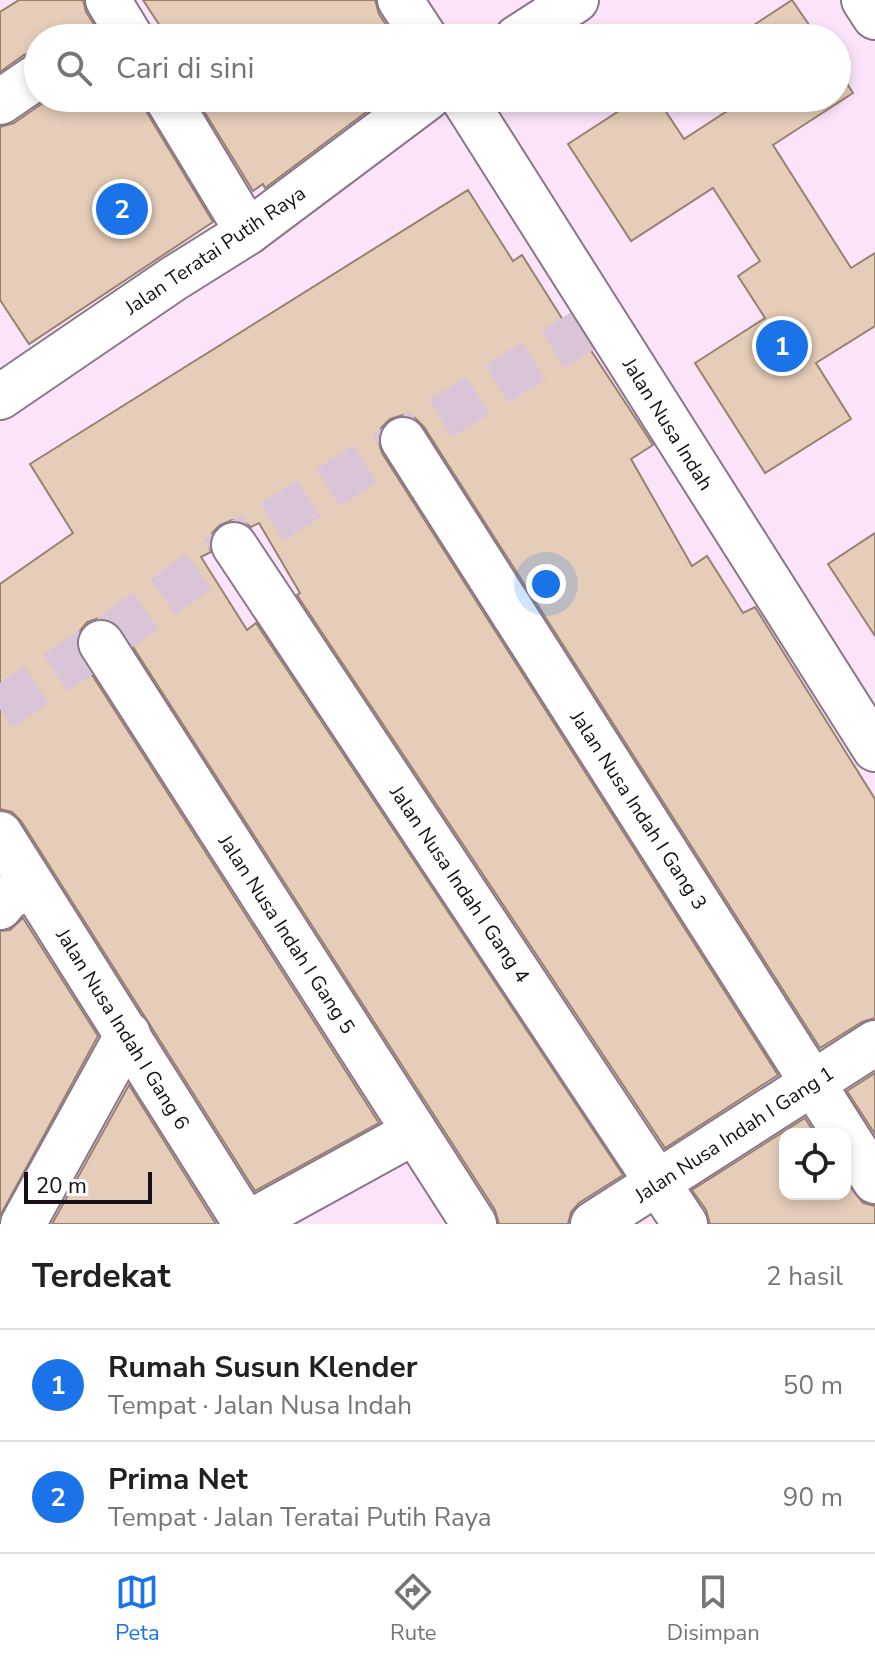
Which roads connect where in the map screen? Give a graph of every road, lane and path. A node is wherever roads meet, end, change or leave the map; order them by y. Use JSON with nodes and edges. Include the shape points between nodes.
{"nodes":[{"id":1,"x":400,"y":0,"type":"edge"},
{"id":2,"x":576,"y":0,"type":"edge"},
{"id":3,"x":864,"y":0,"type":"edge"},
{"id":4,"x":875,"y":17,"type":"edge"},
{"id":5,"x":416,"y":24,"type":"edge"},
{"id":6,"x":539,"y":24,"type":"edge"},
{"id":7,"x":24,"y":86,"type":"edge"},
{"id":8,"x":0,"y":102,"type":"edge"},
{"id":9,"x":175,"y":112,"type":"edge"},
{"id":10,"x":408,"y":112,"type":"edge"},
{"id":11,"x":472,"y":112,"type":"edge"},
{"id":12,"x":248,"y":232,"type":"junction"},
{"id":13,"x":0,"y":397,"type":"edge"},
{"id":14,"x":403,"y":440,"type":"dead end"},
{"id":15,"x":234,"y":545,"type":"dead end"},
{"id":16,"x":101,"y":643,"type":"dead end"},
{"id":17,"x":875,"y":749,"type":"edge"},
{"id":18,"x":0,"y":834,"type":"edge"},
{"id":19,"x":16,"y":897,"type":"edge"},
{"id":20,"x":128,"y":1034,"type":"junction"},
{"id":21,"x":875,"y":1043,"type":"edge"},
{"id":22,"x":813,"y":1083,"type":"junction"},
{"id":23,"x":414,"y":1132,"type":"junction"},
{"id":24,"x":875,"y":1181,"type":"edge"},
{"id":25,"x":659,"y":1183,"type":"junction"},
{"id":26,"x":23,"y":1224,"type":"edge"},
{"id":27,"x":247,"y":1224,"type":"edge"},
{"id":28,"x":474,"y":1224,"type":"edge"},
{"id":29,"x":593,"y":1224,"type":"edge"},
{"id":30,"x":685,"y":1224,"type":"edge"}],
"edges":[{"from":1,"to":5,"type":"street"},
{"from":2,"to":6,"type":"street"},
{"from":3,"to":4,"type":"street"},
{"from":7,"to":8,"type":"street"},
{"from":9,"to":12,"type":"street"},
{"from":10,"to":12,"type":"street","name":"Jalan Teratai Putih Raya"},
{"from":11,"to":17,"type":"street","name":"Jalan Nusa Indah"},
{"from":12,"to":13,"type":"street","name":"Jalan Teratai Putih Raya"},
{"from":14,"to":22,"type":"street","name":"Jalan Nusa Indah I Gang 3"},
{"from":15,"to":25,"type":"street","name":"Jalan Nusa Indah I Gang 4"},
{"from":16,"to":23,"type":"street","name":"Jalan Nusa Indah I Gang 5"},
{"from":18,"to":19,"type":"street","name":"Jalan Nusa Indah I Gang 6"},
{"from":19,"to":20,"type":"street","name":"Jalan Nusa Indah I Gang 6"},
{"from":20,"to":26,"type":"street"},
{"from":20,"to":27,"type":"street","name":"Jalan Nusa Indah I Gang 6"},
{"from":21,"to":22,"type":"street","name":"Jalan Nusa Indah I Gang 1"},
{"from":22,"to":24,"type":"street","name":"Jalan Nusa Indah I Gang 3"},
{"from":22,"to":25,"type":"street","name":"Jalan Nusa Indah I Gang 1"},
{"from":23,"to":27,"type":"street"},
{"from":23,"to":28,"type":"street","name":"Jalan Nusa Indah I Gang 5"},
{"from":25,"to":29,"type":"street","name":"Jalan Nusa Indah I Gang 1"},
{"from":25,"to":30,"type":"street","name":"Jalan Nusa Indah I Gang 4"}]}
